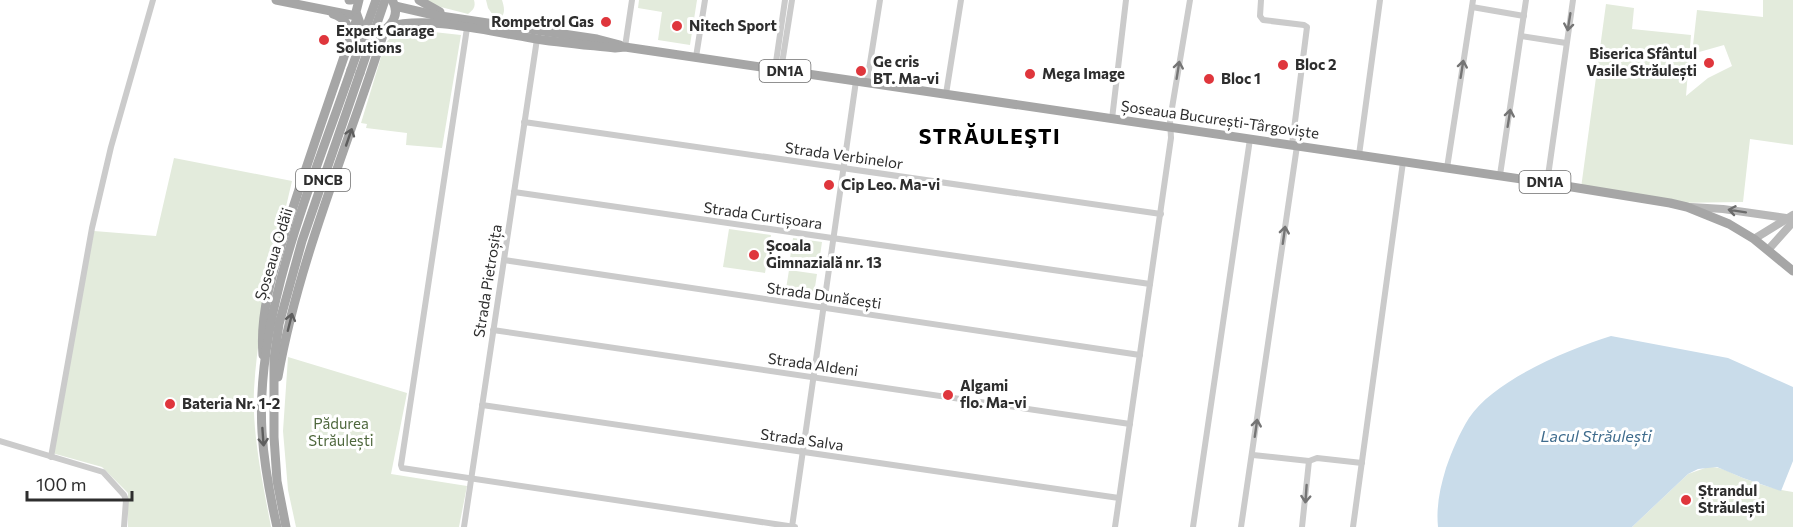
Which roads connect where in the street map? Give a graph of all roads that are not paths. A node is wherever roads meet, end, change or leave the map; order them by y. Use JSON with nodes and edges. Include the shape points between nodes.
{"nodes":[{"id":1,"x":153,"y":0,"type":"edge"},
{"id":2,"x":276,"y":0,"type":"edge"},
{"id":3,"x":359,"y":0,"type":"edge"},
{"id":4,"x":376,"y":0,"type":"edge"},
{"id":5,"x":419,"y":0,"type":"edge"},
{"id":6,"x":632,"y":0,"type":"edge"},
{"id":7,"x":705,"y":0,"type":"edge"},
{"id":8,"x":785,"y":0,"type":"edge"},
{"id":9,"x":792,"y":0,"type":"edge"},
{"id":10,"x":880,"y":0,"type":"edge"},
{"id":11,"x":961,"y":0,"type":"edge"},
{"id":12,"x":1126,"y":0,"type":"edge"},
{"id":13,"x":1190,"y":0,"type":"edge"},
{"id":14,"x":1261,"y":0,"type":"edge"},
{"id":15,"x":1380,"y":0,"type":"edge"},
{"id":16,"x":1526,"y":0,"type":"edge"},
{"id":17,"x":1572,"y":0,"type":"edge"},
{"id":18,"x":392,"y":2,"type":"edge"},
{"id":19,"x":1472,"y":4,"type":"edge"},
{"id":20,"x":315,"y":7,"type":"junction"},
{"id":21,"x":1524,"y":16,"type":"junction"},
{"id":22,"x":356,"y":17,"type":"junction"},
{"id":23,"x":459,"y":19,"type":"junction"},
{"id":24,"x":387,"y":28,"type":"junction"},
{"id":25,"x":467,"y":28,"type":"junction"},
{"id":26,"x":1521,"y":36,"type":"junction"},
{"id":27,"x":350,"y":39,"type":"junction"},
{"id":28,"x":537,"y":39,"type":"junction"},
{"id":29,"x":1566,"y":44,"type":"junction"},
{"id":30,"x":625,"y":47,"type":"junction"},
{"id":31,"x":696,"y":57,"type":"junction"},
{"id":32,"x":778,"y":69,"type":"junction"},
{"id":33,"x":356,"y":72,"type":"junction"},
{"id":34,"x":856,"y":81,"type":"junction"},
{"id":35,"x":867,"y":82,"type":"junction"},
{"id":36,"x":946,"y":94,"type":"junction"},
{"id":37,"x":1112,"y":119,"type":"junction"},
{"id":38,"x":524,"y":122,"type":"junction"},
{"id":39,"x":1171,"y":128,"type":"junction"},
{"id":40,"x":1251,"y":139,"type":"junction"},
{"id":41,"x":1294,"y":145,"type":"junction"},
{"id":42,"x":1359,"y":155,"type":"junction"},
{"id":43,"x":1402,"y":162,"type":"junction"},
{"id":44,"x":843,"y":168,"type":"junction"},
{"id":45,"x":1447,"y":168,"type":"junction"},
{"id":46,"x":1500,"y":176,"type":"junction"},
{"id":47,"x":1547,"y":183,"type":"junction"},
{"id":48,"x":514,"y":192,"type":"junction"},
{"id":49,"x":1687,"y":207,"type":"junction"},
{"id":50,"x":1161,"y":214,"type":"junction"},
{"id":51,"x":1790,"y":218,"type":"edge"},
{"id":52,"x":833,"y":238,"type":"junction"},
{"id":53,"x":1754,"y":239,"type":"junction"},
{"id":54,"x":1768,"y":250,"type":"junction"},
{"id":55,"x":504,"y":260,"type":"junction"},
{"id":56,"x":1793,"y":271,"type":"edge"},
{"id":57,"x":1150,"y":284,"type":"junction"},
{"id":58,"x":823,"y":308,"type":"junction"},
{"id":59,"x":493,"y":330,"type":"junction"},
{"id":60,"x":1140,"y":355,"type":"junction"},
{"id":61,"x":813,"y":377,"type":"junction"},
{"id":62,"x":264,"y":379,"type":"junction"},
{"id":63,"x":274,"y":400,"type":"junction"},
{"id":64,"x":482,"y":405,"type":"junction"},
{"id":65,"x":1130,"y":424,"type":"junction"},
{"id":66,"x":0,"y":441,"type":"edge"},
{"id":67,"x":802,"y":452,"type":"junction"},
{"id":68,"x":1252,"y":455,"type":"junction"},
{"id":69,"x":51,"y":457,"type":"junction"},
{"id":70,"x":1309,"y":460,"type":"junction"},
{"id":71,"x":1362,"y":463,"type":"junction"},
{"id":72,"x":471,"y":479,"type":"junction"},
{"id":73,"x":1119,"y":498,"type":"junction"},
{"id":74,"x":124,"y":527,"type":"edge"},
{"id":75,"x":277,"y":527,"type":"edge"},
{"id":76,"x":286,"y":527,"type":"edge"},
{"id":77,"x":464,"y":527,"type":"edge"},
{"id":78,"x":793,"y":527,"type":"edge"},
{"id":79,"x":1115,"y":527,"type":"edge"},
{"id":80,"x":1193,"y":527,"type":"edge"},
{"id":81,"x":1241,"y":527,"type":"edge"},
{"id":82,"x":1302,"y":527,"type":"edge"},
{"id":83,"x":1353,"y":527,"type":"edge"}],
"edges":[{"from":1,"to":69,"type":"street","via":[[92,228]]},
{"from":2,"to":20,"type":"main road","number":"DN1A"},
{"from":3,"to":22,"type":"main road"},
{"from":4,"to":33,"type":"main road","name":"Șoseaua Odăii","number":"DNCB","bridge":true},
{"from":5,"to":23,"type":"main road"},
{"from":6,"to":30,"type":"street"},
{"from":7,"to":31,"type":"street"},
{"from":8,"to":32,"type":"street"},
{"from":9,"to":32,"type":"street"},
{"from":10,"to":35,"type":"street"},
{"from":11,"to":36,"type":"street"},
{"from":12,"to":37,"type":"street"},
{"from":39,"to":13,"type":"street","one_way":true},
{"from":14,"to":41,"type":"street","via":[[1263,20],[1307,27]]},
{"from":15,"to":42,"type":"street"},
{"from":16,"to":21,"type":"street"},
{"from":17,"to":29,"type":"street","one_way":true},
{"from":18,"to":23,"type":"main road","name":"Șoseaua București-Târgoviște","number":"DN1A"},
{"from":18,"to":24,"type":"main road","via":[[395,17]]},
{"from":18,"to":33,"type":"main road","name":"Șoseaua Odăii","number":"DNCB","bridge":true},
{"from":19,"to":21,"type":"street"},
{"from":45,"to":19,"type":"street","one_way":true},
{"from":20,"to":22,"type":"main road","number":"DN1A"},
{"from":20,"to":27,"type":"main road","via":[[343,18]]},
{"from":21,"to":26,"type":"street"},
{"from":22,"to":24,"type":"main road","number":"DN1A","via":[[369,30]]},
{"from":22,"to":27,"type":"main road"},
{"from":23,"to":30,"type":"main road","name":"Șoseaua București-Târgoviște","number":"DN1A","via":[[597,39]]},
{"from":24,"to":25,"type":"main road","name":"Șoseaua București-Târgoviște","number":"DN1A","via":[[403,23]]},
{"from":63,"to":24,"type":"main road","one_way":true,"via":[[302,276]]},
{"from":25,"to":28,"type":"main road","name":"Șoseaua București-Târgoviște","number":"DN1A"},
{"from":25,"to":72,"type":"street","via":[[401,465],[404,470]]},
{"from":26,"to":29,"type":"street"},
{"from":46,"to":26,"type":"street","one_way":true},
{"from":27,"to":62,"type":"main road","via":[[274,269],[261,333]]},
{"from":28,"to":30,"type":"main road","name":"Șoseaua București-Târgoviște","number":"DN1A"},
{"from":28,"to":38,"type":"street","name":"Strada Pietroșița"},
{"from":29,"to":47,"type":"street"},
{"from":30,"to":31,"type":"main road","name":"Șoseaua București-Târgoviște","number":"DN1A"},
{"from":31,"to":32,"type":"main road","name":"Șoseaua București-Târgoviște","number":"DN1A"},
{"from":32,"to":34,"type":"main road","name":"Șoseaua București-Târgoviște","number":"DN1A"},
{"from":33,"to":62,"type":"main road","name":"Șoseaua Odăii","number":"DNCB","via":[[281,279]]},
{"from":33,"to":63,"type":"main road","name":"Șoseaua Odăii","number":"DNCB","via":[[285,298],[274,359]]},
{"from":34,"to":35,"type":"main road","name":"Șoseaua București-Târgoviște","number":"DN1A"},
{"from":34,"to":44,"type":"street"},
{"from":35,"to":36,"type":"main road","name":"Șoseaua București-Târgoviște","number":"DN1A"},
{"from":36,"to":37,"type":"main road","name":"Șoseaua București-Târgoviște","number":"DN1A"},
{"from":37,"to":39,"type":"main road","name":"Șoseaua București-Târgoviște","number":"DN1A"},
{"from":38,"to":44,"type":"street","name":"Strada Verbinelor"},
{"from":38,"to":48,"type":"street","name":"Strada Pietroșița"},
{"from":39,"to":40,"type":"main road","name":"Șoseaua București-Târgoviște","number":"DN1A"},
{"from":39,"to":50,"type":"street"},
{"from":40,"to":41,"type":"main road","name":"Șoseaua București-Târgoviște","number":"DN1A"},
{"from":40,"to":80,"type":"street"},
{"from":41,"to":42,"type":"main road","name":"Șoseaua București-Târgoviște","number":"DN1A"},
{"from":68,"to":41,"type":"street","one_way":true},
{"from":42,"to":43,"type":"main road","name":"Șoseaua București-Târgoviște","number":"DN1A"},
{"from":43,"to":45,"type":"main road","name":"Șoseaua București-Târgoviște","number":"DN1A"},
{"from":43,"to":71,"type":"street"},
{"from":44,"to":50,"type":"street","name":"Strada Verbinelor"},
{"from":44,"to":52,"type":"street"},
{"from":45,"to":46,"type":"main road","name":"Șoseaua București-Târgoviște","number":"DN1A"},
{"from":46,"to":47,"type":"main road","name":"Șoseaua București-Târgoviște","number":"DN1A"},
{"from":47,"to":49,"type":"main road","name":"Șoseaua București-Târgoviște","number":"DN1A"},
{"from":48,"to":52,"type":"street","name":"Strada Curtișoara"},
{"from":48,"to":55,"type":"street","name":"Strada Pietroșița"},
{"from":51,"to":49,"type":"main road","one_way":true},
{"from":49,"to":53,"type":"main road","name":"Șoseaua București-Târgoviște","number":"DN1A"},
{"from":50,"to":57,"type":"street"},
{"from":51,"to":53,"type":"main road"},
{"from":51,"to":54,"type":"main road"},
{"from":52,"to":57,"type":"street","name":"Strada Curtișoara"},
{"from":52,"to":58,"type":"street"},
{"from":53,"to":54,"type":"main road","name":"Șoseaua București-Târgoviște","number":"DN1A"},
{"from":54,"to":56,"type":"main road","name":"Șoseaua București-Târgoviște","number":"DN1A"},
{"from":55,"to":58,"type":"street","name":"Strada Dunăcești"},
{"from":55,"to":59,"type":"street","name":"Strada Pietroșița"},
{"from":57,"to":60,"type":"street"},
{"from":58,"to":60,"type":"street","name":"Strada Dunăcești"},
{"from":58,"to":61,"type":"street"},
{"from":59,"to":61,"type":"street","name":"Strada Aldeni"},
{"from":59,"to":64,"type":"street","name":"Strada Pietroșița"},
{"from":60,"to":65,"type":"street"},
{"from":61,"to":65,"type":"street","name":"Strada Aldeni"},
{"from":61,"to":67,"type":"street"},
{"from":62,"to":75,"type":"main road","name":"Șoseaua Odăii","number":"DNCB","one_way":true,"via":[[262,430]]},
{"from":63,"to":76,"type":"main road","name":"Șoseaua Odăii","number":"DNCB","via":[[277,473]]},
{"from":64,"to":67,"type":"street","name":"Strada Salva"},
{"from":64,"to":72,"type":"street","name":"Strada Pietroșița"},
{"from":65,"to":73,"type":"street"},
{"from":66,"to":69,"type":"street"},
{"from":67,"to":73,"type":"street","name":"Strada Salva"},
{"from":67,"to":78,"type":"street"},
{"from":68,"to":70,"type":"street"},
{"from":68,"to":81,"type":"street"},
{"from":69,"to":74,"type":"street","via":[[106,475],[126,500]]},
{"from":70,"to":71,"type":"street"},
{"from":70,"to":82,"type":"street","one_way":true},
{"from":71,"to":83,"type":"street"},
{"from":72,"to":77,"type":"street","name":"Strada Pietroșița"},
{"from":72,"to":78,"type":"street"},
{"from":73,"to":79,"type":"street"}]}
